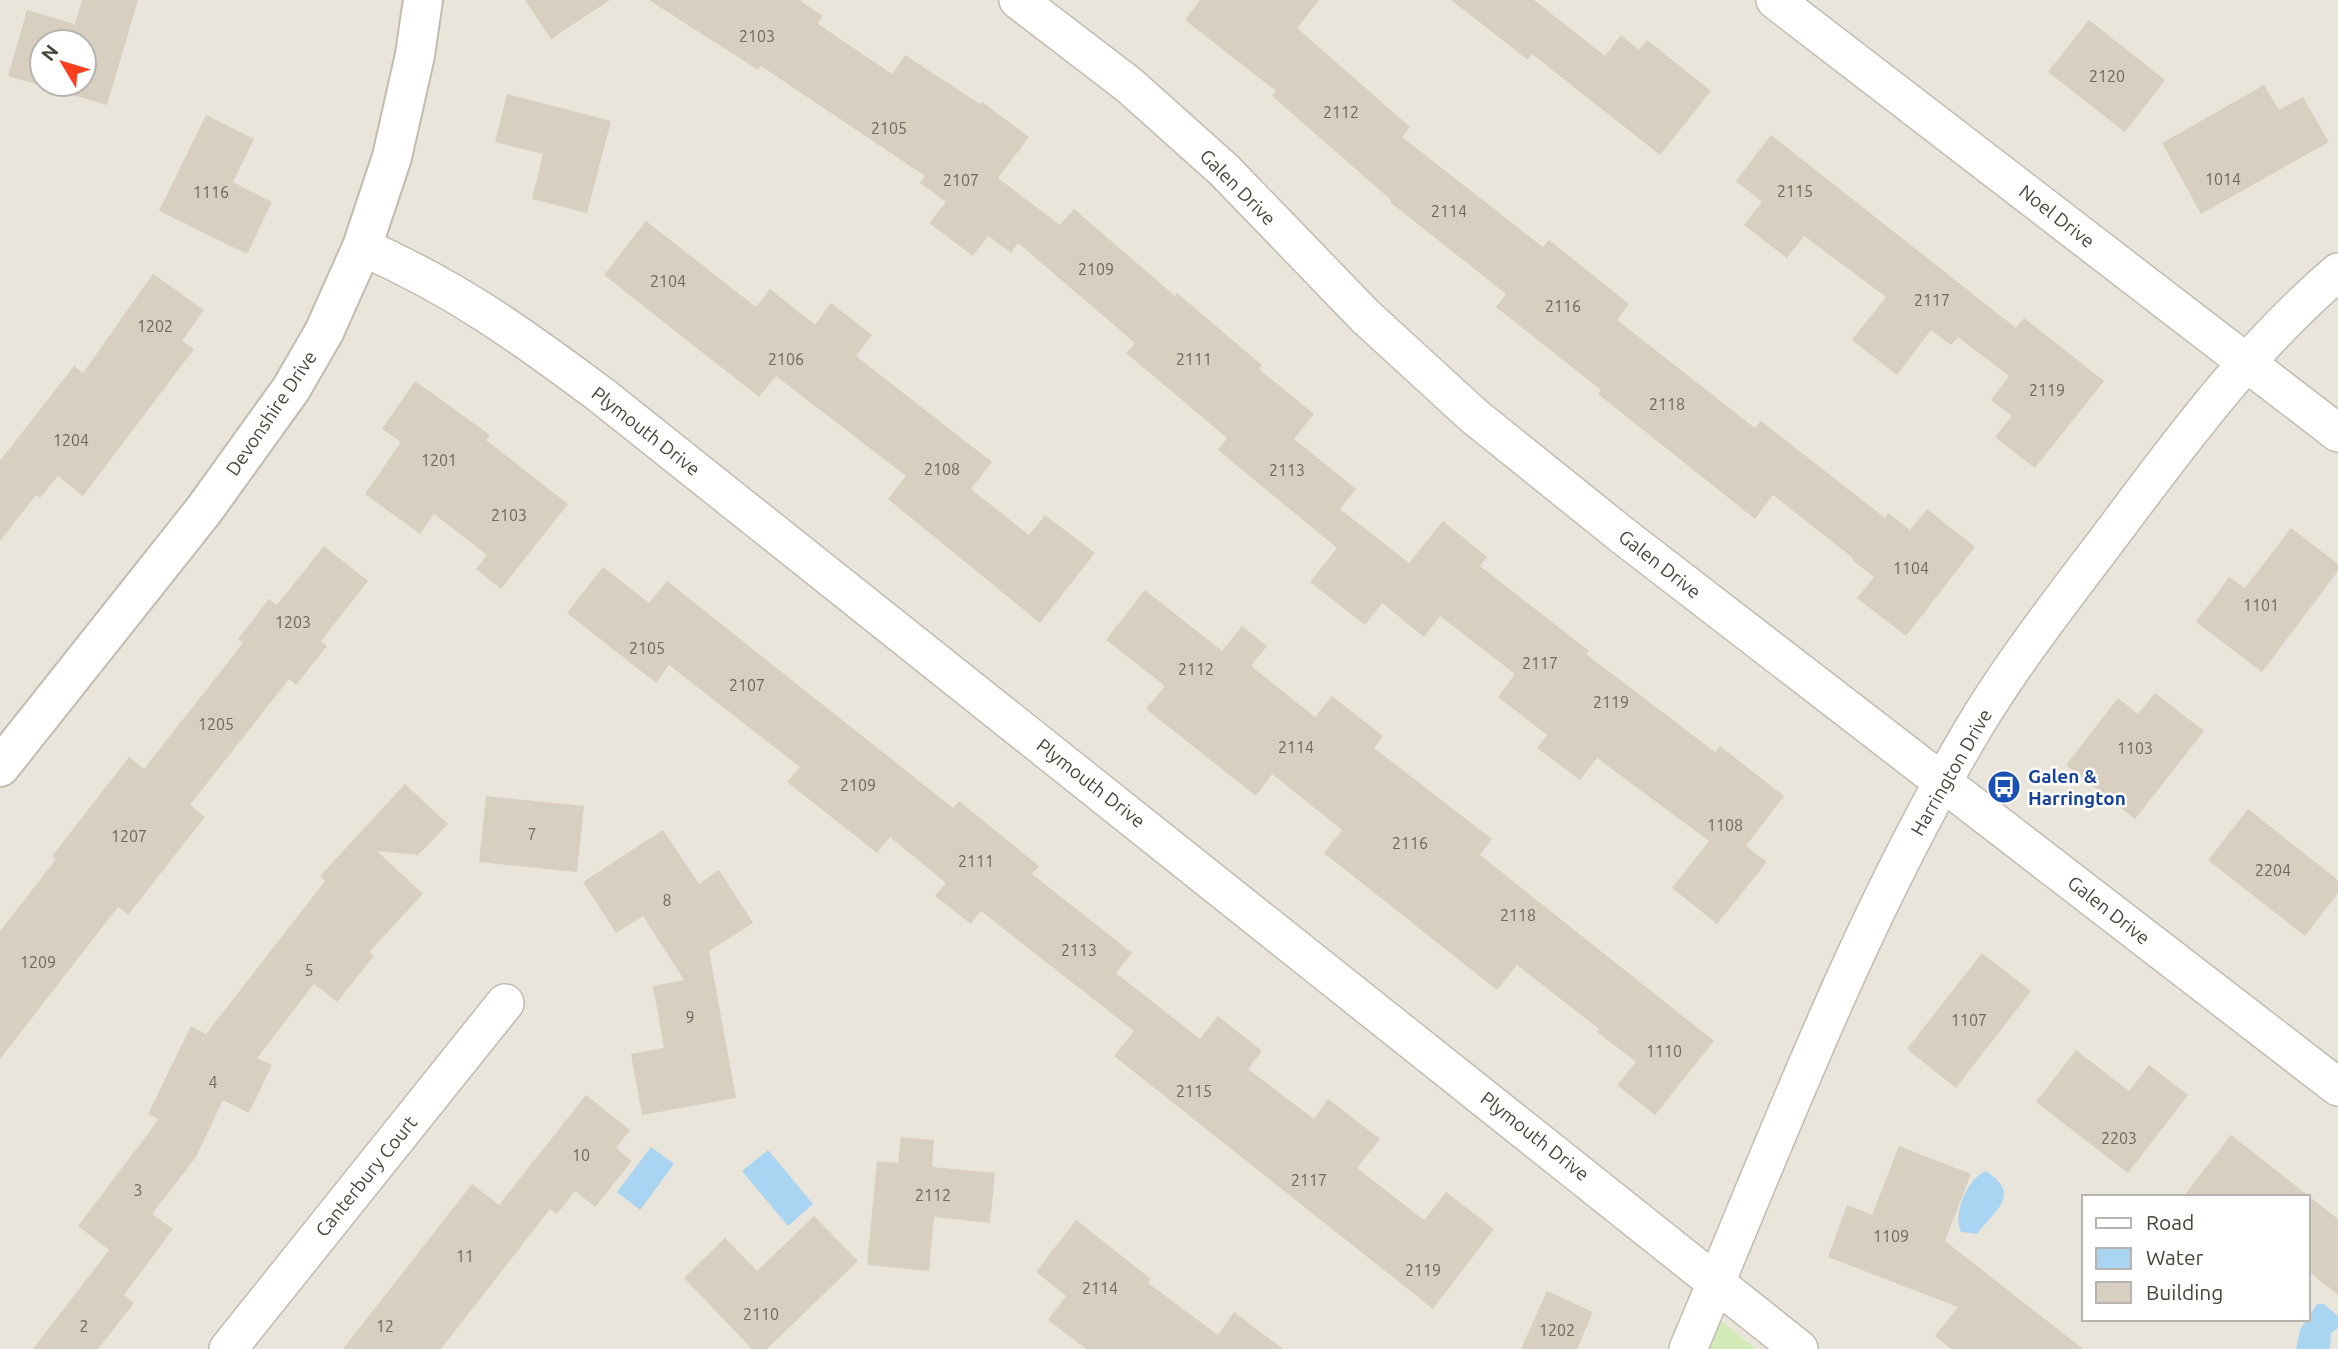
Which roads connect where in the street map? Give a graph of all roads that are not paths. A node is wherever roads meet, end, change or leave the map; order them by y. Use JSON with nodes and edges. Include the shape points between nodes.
{"nodes":[{"id":1,"x":423,"y":0,"type":"edge"},
{"id":2,"x":1018,"y":0,"type":"edge"},
{"id":3,"x":1775,"y":0,"type":"edge"},
{"id":4,"x":362,"y":247,"type":"junction"},
{"id":5,"x":2338,"y":272,"type":"edge"},
{"id":6,"x":2246,"y":362,"type":"junction"},
{"id":7,"x":2338,"y":433,"type":"edge"},
{"id":8,"x":0,"y":767,"type":"edge"},
{"id":9,"x":1942,"y":783,"type":"junction"},
{"id":10,"x":505,"y":1003,"type":"dead end"},
{"id":11,"x":2338,"y":1087,"type":"edge"},
{"id":12,"x":1716,"y":1282,"type":"junction"},
{"id":13,"x":228,"y":1349,"type":"edge"},
{"id":14,"x":1688,"y":1349,"type":"edge"},
{"id":15,"x":1799,"y":1349,"type":"edge"}],
"edges":[{"from":1,"to":4,"type":"street","name":"Devonshire Drive","via":[[392,157]]},
{"from":2,"to":9,"type":"street","name":"Galen Drive","via":[[1129,85],[1224,170],[1364,316],[1474,416]]},
{"from":3,"to":6,"type":"street","name":"Noel Drive"},
{"from":4,"to":8,"type":"street","name":"Devonshire Drive","via":[[324,332],[291,389],[204,510]]},
{"from":4,"to":12,"type":"street","name":"Plymouth Drive","via":[[414,270],[497,318],[601,395]]},
{"from":5,"to":6,"type":"street","name":"Harrington Drive","via":[[2301,303]]},
{"from":6,"to":7,"type":"street","name":"Noel Drive"},
{"from":6,"to":9,"type":"street","name":"Harrington Drive","via":[[2184,436],[2036,635]]},
{"from":9,"to":11,"type":"street","name":"Galen Drive"},
{"from":9,"to":12,"type":"street","name":"Harrington Drive","via":[[1883,894],[1821,1029]]},
{"from":10,"to":13,"type":"street","name":"Canterbury Court"},
{"from":12,"to":14,"type":"street","name":"Harrington Drive"},
{"from":12,"to":15,"type":"street","name":"Plymouth Drive"}]}
